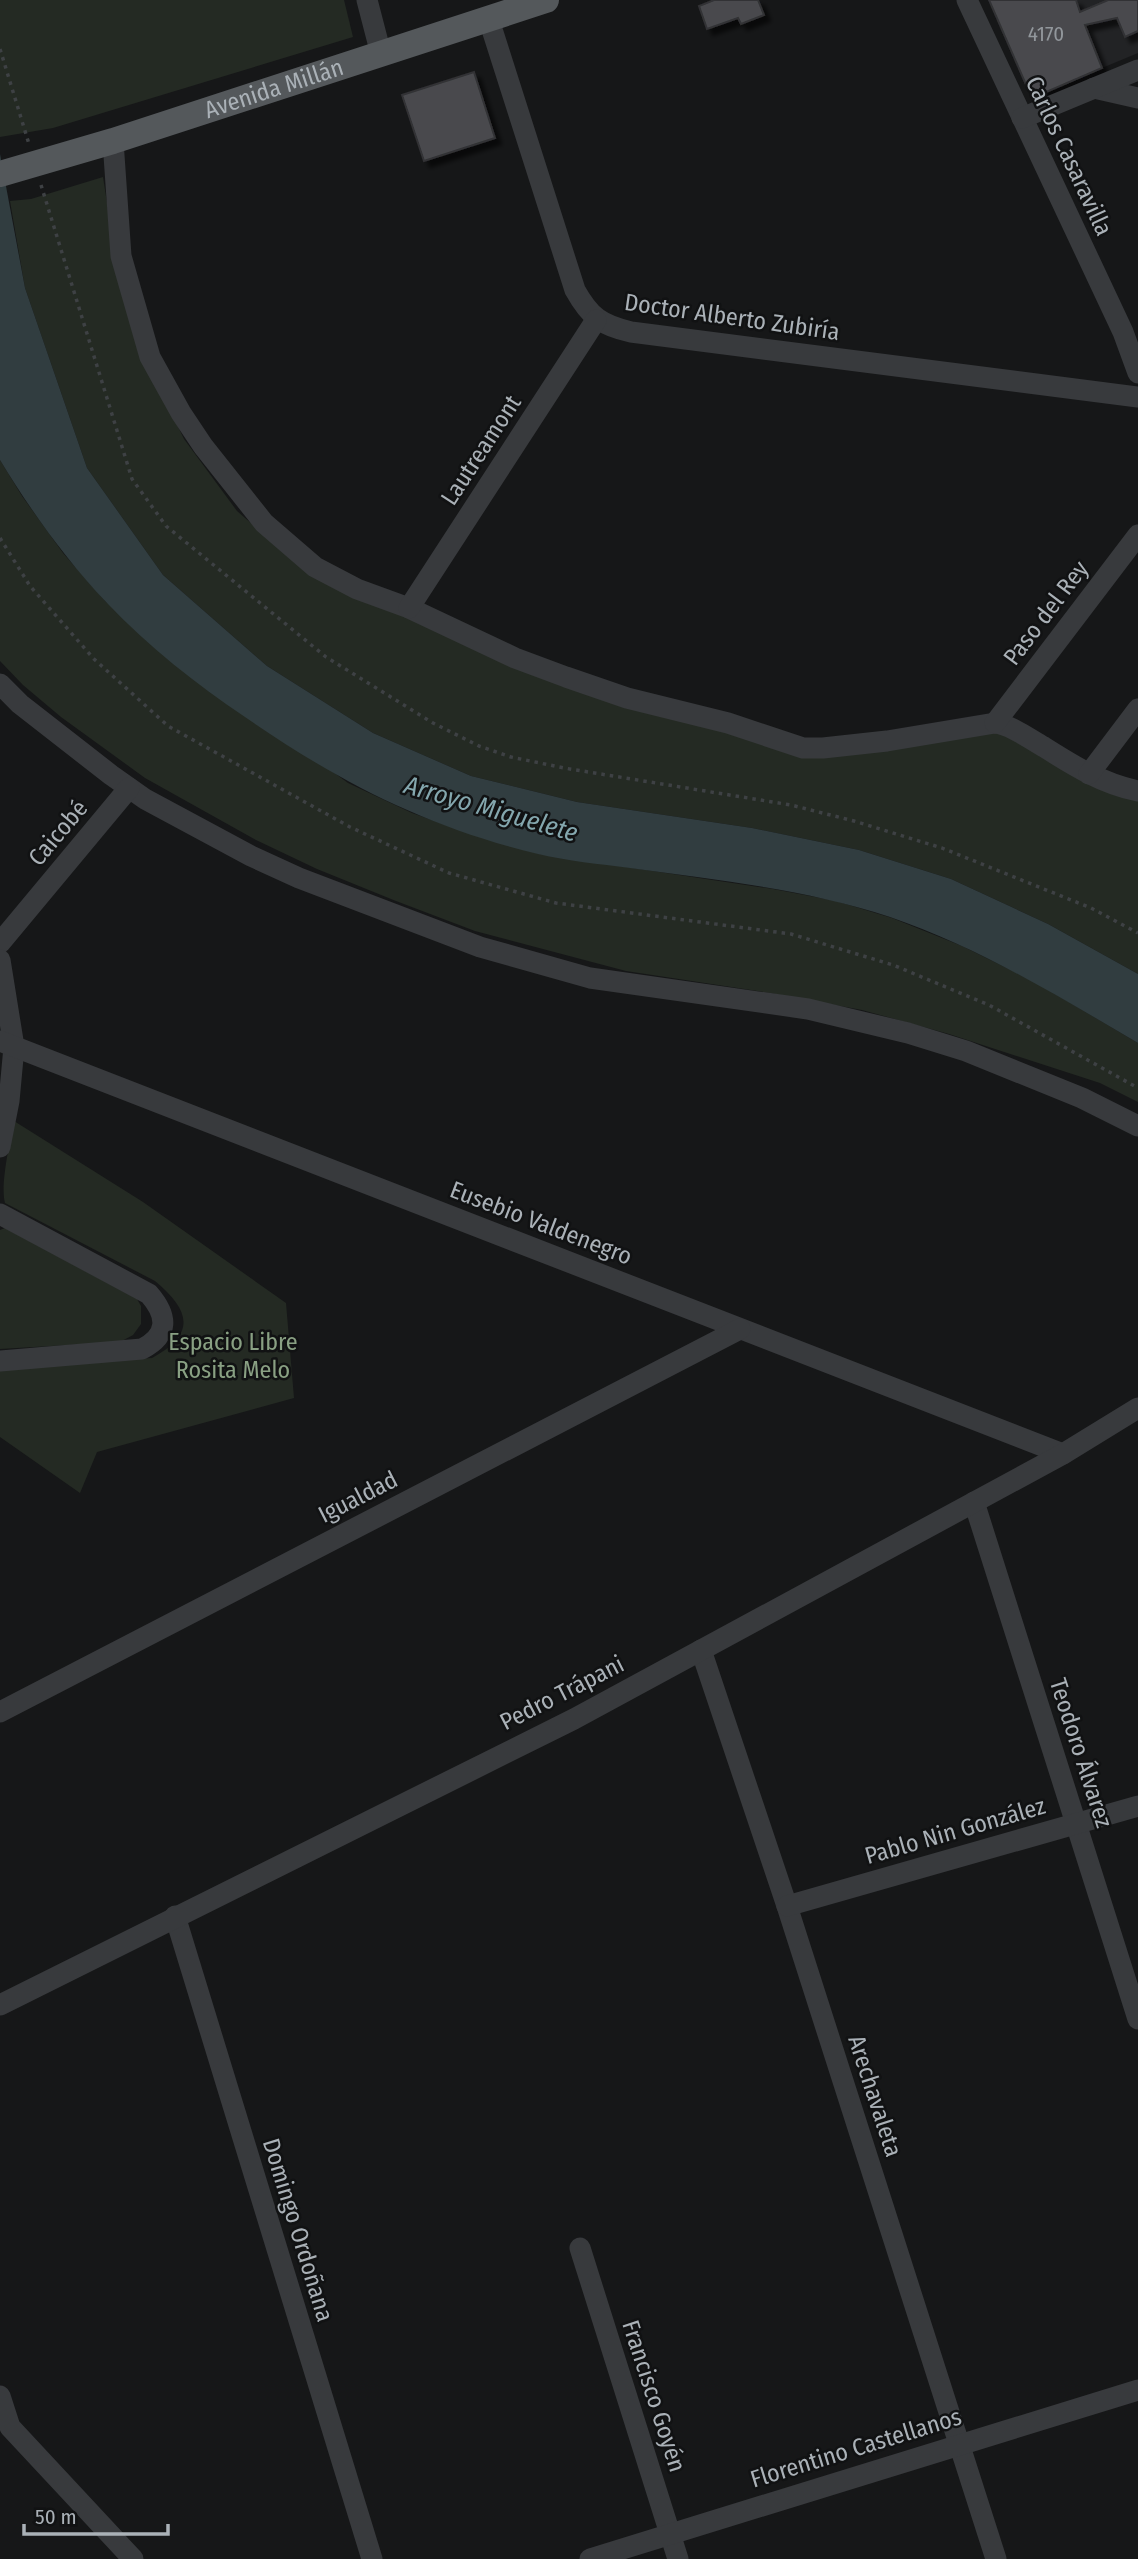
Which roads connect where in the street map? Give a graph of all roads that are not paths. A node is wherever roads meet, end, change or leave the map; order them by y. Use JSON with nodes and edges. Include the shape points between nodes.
{"nodes":[{"id":1,"x":367,"y":0,"type":"edge"},
{"id":2,"x":546,"y":0,"type":"edge"},
{"id":3,"x":967,"y":0,"type":"edge"},
{"id":4,"x":489,"y":20,"type":"junction"},
{"id":5,"x":381,"y":54,"type":"junction"},
{"id":6,"x":1138,"y":70,"type":"edge"},
{"id":7,"x":1094,"y":88,"type":"junction"},
{"id":8,"x":1138,"y":98,"type":"edge"},
{"id":9,"x":1022,"y":118,"type":"junction"},
{"id":10,"x":113,"y":141,"type":"junction"},
{"id":11,"x":17,"y":170,"type":"edge"},
{"id":12,"x":596,"y":320,"type":"junction"},
{"id":13,"x":1138,"y":373,"type":"edge"},
{"id":14,"x":1138,"y":397,"type":"edge"},
{"id":15,"x":1138,"y":535,"type":"edge"},
{"id":16,"x":409,"y":608,"type":"junction"},
{"id":17,"x":0,"y":684,"type":"edge"},
{"id":18,"x":1138,"y":709,"type":"edge"},
{"id":19,"x":995,"y":723,"type":"junction"},
{"id":20,"x":1089,"y":774,"type":"junction"},
{"id":21,"x":129,"y":788,"type":"junction"},
{"id":22,"x":1138,"y":791,"type":"edge"},
{"id":23,"x":0,"y":943,"type":"edge"},
{"id":24,"x":0,"y":960,"type":"edge"},
{"id":25,"x":7,"y":1044,"type":"edge"},
{"id":26,"x":1138,"y":1126,"type":"edge"},
{"id":27,"x":0,"y":1147,"type":"edge"},
{"id":28,"x":0,"y":1214,"type":"edge"},
{"id":29,"x":740,"y":1329,"type":"junction"},
{"id":30,"x":0,"y":1361,"type":"edge"},
{"id":31,"x":1138,"y":1408,"type":"edge"},
{"id":32,"x":1063,"y":1454,"type":"junction"},
{"id":33,"x":974,"y":1502,"type":"junction"},
{"id":34,"x":701,"y":1650,"type":"junction"},
{"id":35,"x":0,"y":1712,"type":"edge"},
{"id":36,"x":1138,"y":1806,"type":"edge"},
{"id":37,"x":1076,"y":1824,"type":"junction"},
{"id":38,"x":787,"y":1906,"type":"junction"},
{"id":39,"x":175,"y":1916,"type":"junction"},
{"id":40,"x":0,"y":2005,"type":"edge"},
{"id":41,"x":1138,"y":2019,"type":"edge"},
{"id":42,"x":580,"y":2248,"type":"dead end"},
{"id":43,"x":1138,"y":2390,"type":"edge"},
{"id":44,"x":1,"y":2405,"type":"edge"},
{"id":45,"x":960,"y":2443,"type":"junction"},
{"id":46,"x":670,"y":2533,"type":"junction"},
{"id":47,"x":133,"y":2559,"type":"edge"},
{"id":48,"x":372,"y":2559,"type":"edge"},
{"id":49,"x":590,"y":2559,"type":"edge"},
{"id":50,"x":678,"y":2559,"type":"edge"},
{"id":51,"x":996,"y":2559,"type":"edge"}],
"edges":[{"from":1,"to":5,"type":"street"},
{"from":2,"to":4,"type":"main road","name":"Avenida Millán"},
{"from":3,"to":9,"type":"street","name":"Carlos Casaravilla"},
{"from":4,"to":5,"type":"main road","name":"Avenida Millán"},
{"from":4,"to":12,"type":"street","name":"Doctor Alberto Zubiría","via":[[575,290]]},
{"from":5,"to":10,"type":"main road","name":"Avenida Millán"},
{"from":6,"to":7,"type":"street"},
{"from":7,"to":8,"type":"street"},
{"from":7,"to":9,"type":"street"},
{"from":9,"to":13,"type":"street","name":"Carlos Casaravilla"},
{"from":10,"to":11,"type":"main road","name":"Avenida Millán"},
{"from":10,"to":16,"type":"street","via":[[119,245],[128,286],[150,357],[181,413],[277,536],[333,578]]},
{"from":12,"to":14,"type":"street","name":"Doctor Alberto Zubiría","via":[[631,332]]},
{"from":12,"to":16,"type":"street","name":"Lautreamont"},
{"from":15,"to":19,"type":"street","name":"Paso del Rey"},
{"from":16,"to":19,"type":"street","via":[[566,677],[803,748],[887,741]]},
{"from":17,"to":21,"type":"street"},
{"from":18,"to":20,"type":"street"},
{"from":19,"to":20,"type":"street","via":[[1020,732]]},
{"from":20,"to":22,"type":"street"},
{"from":21,"to":23,"type":"street","name":"Caicobé"},
{"from":21,"to":26,"type":"street","via":[[299,878],[480,947],[590,978],[871,1022],[966,1051]]},
{"from":24,"to":25,"type":"street"},
{"from":25,"to":27,"type":"street","via":[[9,1101]]},
{"from":25,"to":29,"type":"street","name":"Eusebio Valdenegro"},
{"from":28,"to":30,"type":"street","via":[[149,1294],[162,1314],[162,1325],[161,1334],[142,1349]]},
{"from":29,"to":32,"type":"street","name":"Eusebio Valdenegro"},
{"from":29,"to":35,"type":"street","name":"Igualdad"},
{"from":31,"to":32,"type":"street","name":"Pedro Trápani"},
{"from":32,"to":33,"type":"street","name":"Pedro Trápani"},
{"from":33,"to":34,"type":"street","name":"Pedro Trápani"},
{"from":33,"to":37,"type":"street","name":"Teodoro Álvarez"},
{"from":34,"to":38,"type":"street","name":"Arechavaleta"},
{"from":34,"to":39,"type":"street","name":"Pedro Trápani","via":[[574,1719]]},
{"from":36,"to":37,"type":"street","name":"Pablo Nin González"},
{"from":37,"to":38,"type":"street","name":"Pablo Nin González"},
{"from":37,"to":41,"type":"street","name":"Teodoro Álvarez"},
{"from":38,"to":45,"type":"street","name":"Arechavaleta"},
{"from":39,"to":40,"type":"street","name":"Pedro Trápani"},
{"from":39,"to":48,"type":"street","name":"Domingo Ordoñana"},
{"from":42,"to":46,"type":"street","name":"Francisco Goyén"},
{"from":43,"to":45,"type":"street","name":"Florentino Castellanos"},
{"from":44,"to":47,"type":"street","via":[[10,2427]]},
{"from":45,"to":46,"type":"street","name":"Florentino Castellanos"},
{"from":45,"to":51,"type":"street","name":"Arechavaleta"},
{"from":46,"to":49,"type":"street","name":"Florentino Castellanos"},
{"from":46,"to":50,"type":"street","name":"Francisco Goyén"}]}
